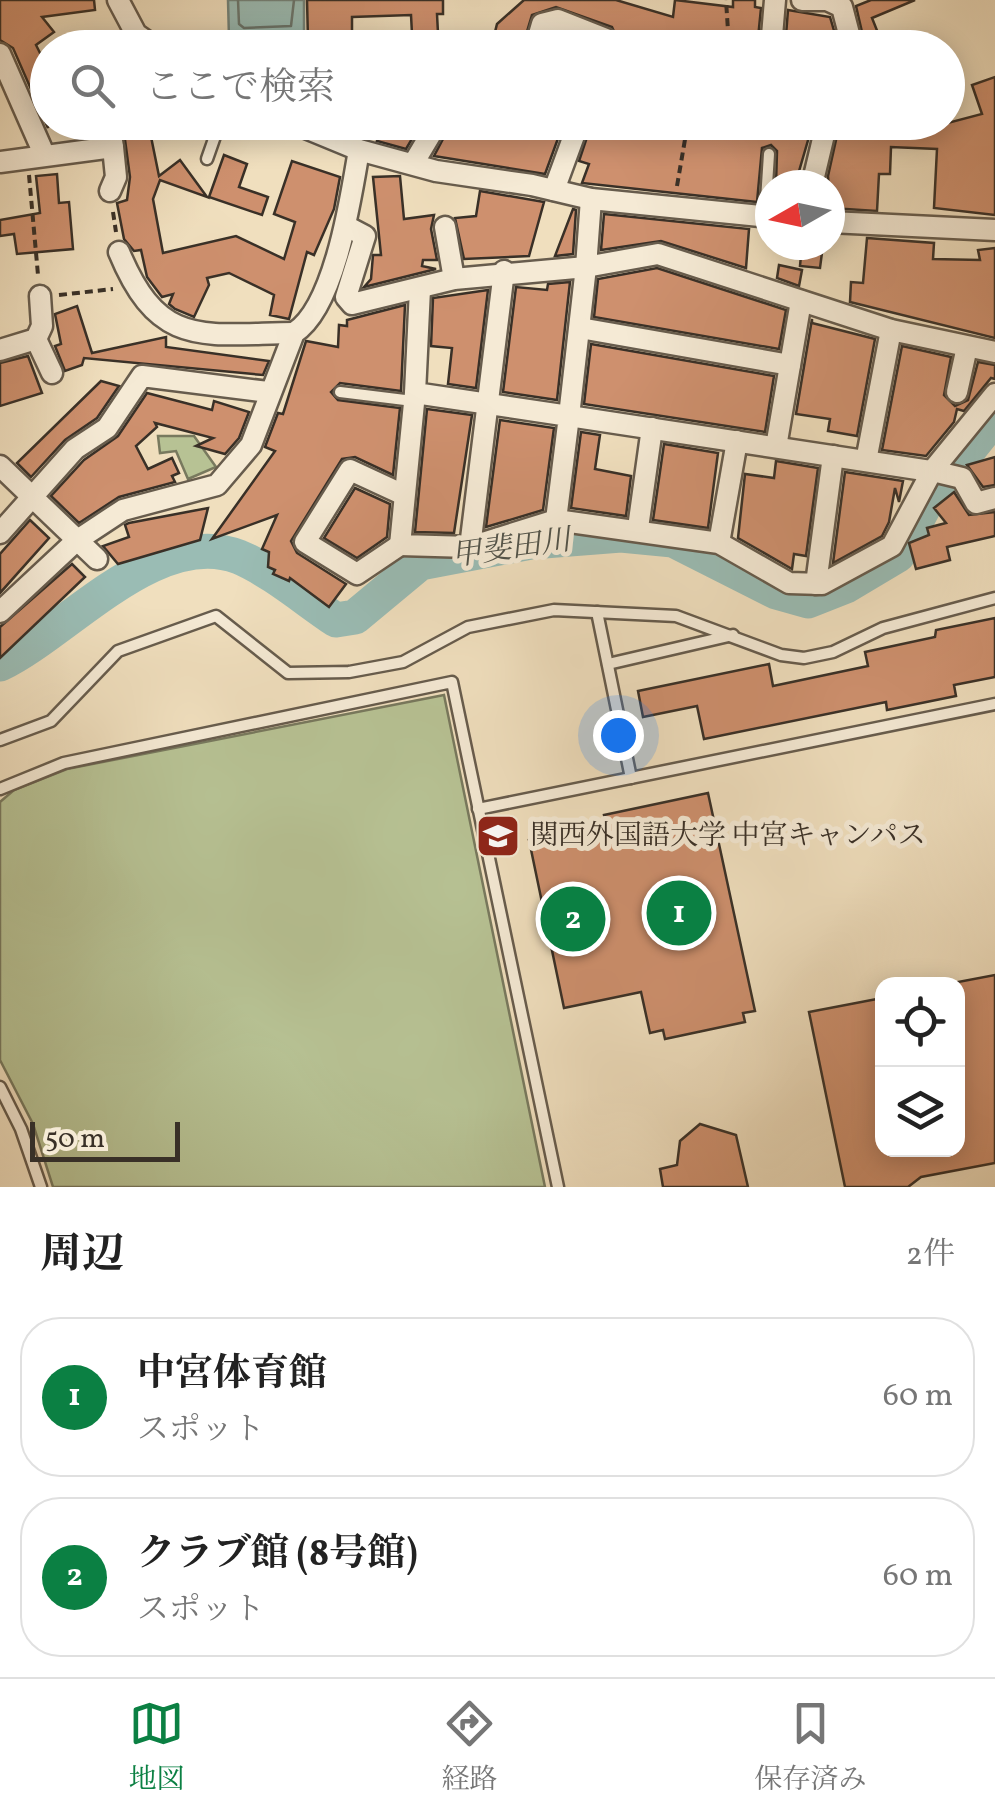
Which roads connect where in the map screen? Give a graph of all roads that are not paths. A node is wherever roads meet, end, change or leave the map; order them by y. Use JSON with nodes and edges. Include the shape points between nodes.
{"nodes":[{"id":1,"x":118,"y":0,"type":"edge"},
{"id":2,"x":775,"y":0,"type":"edge"},
{"id":3,"x":802,"y":0,"type":"edge"},
{"id":4,"x":127,"y":30,"type":"edge"},
{"id":5,"x":540,"y":30,"type":"edge"},
{"id":6,"x":585,"y":30,"type":"edge"},
{"id":7,"x":772,"y":30,"type":"edge"},
{"id":8,"x":847,"y":30,"type":"edge"},
{"id":9,"x":0,"y":54,"type":"edge"},
{"id":10,"x":30,"y":138,"type":"edge"},
{"id":11,"x":31,"y":140,"type":"edge"},
{"id":12,"x":112,"y":140,"type":"edge"},
{"id":13,"x":214,"y":140,"type":"edge"},
{"id":14,"x":334,"y":140,"type":"edge"},
{"id":15,"x":427,"y":140,"type":"edge"},
{"id":16,"x":572,"y":140,"type":"edge"},
{"id":17,"x":823,"y":140,"type":"edge"},
{"id":18,"x":113,"y":147,"type":"junction"},
{"id":19,"x":358,"y":150,"type":"junction"},
{"id":20,"x":770,"y":154,"type":"dead end"},
{"id":21,"x":36,"y":155,"type":"junction"},
{"id":22,"x":207,"y":159,"type":"dead end"},
{"id":23,"x":0,"y":162,"type":"edge"},
{"id":24,"x":413,"y":164,"type":"junction"},
{"id":25,"x":769,"y":170,"type":"edge"},
{"id":26,"x":816,"y":170,"type":"edge"},
{"id":27,"x":554,"y":190,"type":"junction"},
{"id":28,"x":110,"y":191,"type":"road end"},
{"id":29,"x":591,"y":199,"type":"junction"},
{"id":30,"x":755,"y":215,"type":"edge"},
{"id":31,"x":845,"y":223,"type":"edge"},
{"id":32,"x":346,"y":226,"type":"junction"},
{"id":33,"x":445,"y":227,"type":"dead end"},
{"id":34,"x":995,"y":230,"type":"edge"},
{"id":35,"x":119,"y":252,"type":"road end"},
{"id":36,"x":586,"y":267,"type":"junction"},
{"id":37,"x":504,"y":271,"type":"junction"},
{"id":38,"x":454,"y":278,"type":"junction"},
{"id":39,"x":420,"y":289,"type":"junction"},
{"id":40,"x":40,"y":296,"type":"road end"},
{"id":41,"x":801,"y":301,"type":"junction"},
{"id":42,"x":580,"y":328,"type":"junction"},
{"id":43,"x":892,"y":330,"type":"junction"},
{"id":44,"x":294,"y":333,"type":"junction"},
{"id":45,"x":36,"y":339,"type":"junction"},
{"id":46,"x":966,"y":347,"type":"junction"},
{"id":47,"x":0,"y":350,"type":"edge"},
{"id":48,"x":995,"y":352,"type":"edge"},
{"id":49,"x":790,"y":365,"type":"junction"},
{"id":50,"x":52,"y":373,"type":"dead end"},
{"id":51,"x":268,"y":392,"type":"junction"},
{"id":52,"x":340,"y":392,"type":"dead end"},
{"id":53,"x":957,"y":392,"type":"dead end"},
{"id":54,"x":995,"y":394,"type":"edge"},
{"id":55,"x":414,"y":397,"type":"junction"},
{"id":56,"x":487,"y":404,"type":"junction"},
{"id":57,"x":569,"y":416,"type":"junction"},
{"id":58,"x":652,"y":428,"type":"junction"},
{"id":59,"x":737,"y":441,"type":"junction"},
{"id":60,"x":776,"y":447,"type":"junction"},
{"id":61,"x":834,"y":456,"type":"junction"},
{"id":62,"x":866,"y":461,"type":"junction"},
{"id":63,"x":0,"y":466,"type":"edge"},
{"id":64,"x":934,"y":472,"type":"junction"},
{"id":65,"x":404,"y":494,"type":"junction"},
{"id":66,"x":32,"y":498,"type":"junction"},
{"id":67,"x":995,"y":498,"type":"edge"},
{"id":68,"x":556,"y":520,"type":"junction"},
{"id":69,"x":638,"y":528,"type":"junction"},
{"id":70,"x":0,"y":533,"type":"edge"},
{"id":71,"x":76,"y":541,"type":"junction"},
{"id":72,"x":719,"y":543,"type":"junction"},
{"id":73,"x":400,"y":545,"type":"junction"},
{"id":74,"x":470,"y":546,"type":"junction"},
{"id":75,"x":97,"y":559,"type":"dead end"},
{"id":76,"x":816,"y":584,"type":"junction"},
{"id":77,"x":995,"y":598,"type":"edge"},
{"id":78,"x":0,"y":612,"type":"edge"},
{"id":79,"x":597,"y":612,"type":"junction"},
{"id":80,"x":736,"y":635,"type":"junction"},
{"id":81,"x":608,"y":664,"type":"junction"},
{"id":82,"x":995,"y":704,"type":"edge"},
{"id":83,"x":0,"y":740,"type":"edge"},
{"id":84,"x":631,"y":778,"type":"junction"},
{"id":85,"x":0,"y":790,"type":"edge"},
{"id":86,"x":478,"y":809,"type":"junction"},
{"id":87,"x":0,"y":1087,"type":"edge"},
{"id":88,"x":41,"y":1187,"type":"edge"},
{"id":89,"x":558,"y":1187,"type":"edge"}],
"edges":[{"from":1,"to":4,"type":"street"},
{"from":2,"to":7,"type":"street"},
{"from":3,"to":8,"type":"street","via":[[842,7]]},
{"from":5,"to":6,"type":"street","via":[[558,20]]},
{"from":9,"to":10,"type":"street"},
{"from":11,"to":21,"type":"street"},
{"from":12,"to":18,"type":"street"},
{"from":13,"to":22,"type":"lane"},
{"from":14,"to":19,"type":"street"},
{"from":15,"to":24,"type":"street"},
{"from":16,"to":27,"type":"street"},
{"from":17,"to":26,"type":"street"},
{"from":18,"to":21,"type":"street"},
{"from":18,"to":28,"type":"street"},
{"from":19,"to":24,"type":"street"},
{"from":19,"to":32,"type":"street"},
{"from":20,"to":25,"type":"lane"},
{"from":21,"to":23,"type":"street"},
{"from":24,"to":27,"type":"street"},
{"from":27,"to":29,"type":"street"},
{"from":29,"to":30,"type":"street"},
{"from":29,"to":36,"type":"street"},
{"from":31,"to":34,"type":"street"},
{"from":32,"to":39,"type":"street","via":[[365,236],[346,297],[352,304]]},
{"from":32,"to":44,"type":"street","via":[[310,323]]},
{"from":33,"to":38,"type":"street"},
{"from":35,"to":44,"type":"street","via":[[152,312],[193,334]]},
{"from":36,"to":37,"type":"street"},
{"from":36,"to":41,"type":"street","via":[[658,254]]},
{"from":36,"to":42,"type":"street"},
{"from":37,"to":38,"type":"street"},
{"from":37,"to":56,"type":"street"},
{"from":38,"to":39,"type":"street"},
{"from":39,"to":55,"type":"street"},
{"from":40,"to":45,"type":"street"},
{"from":41,"to":43,"type":"street"},
{"from":41,"to":49,"type":"street"},
{"from":42,"to":49,"type":"street"},
{"from":42,"to":57,"type":"street"},
{"from":43,"to":46,"type":"street"},
{"from":43,"to":62,"type":"street"},
{"from":44,"to":51,"type":"street"},
{"from":45,"to":47,"type":"street"},
{"from":45,"to":50,"type":"street"},
{"from":46,"to":48,"type":"street"},
{"from":46,"to":53,"type":"street"},
{"from":49,"to":60,"type":"street"},
{"from":51,"to":66,"type":"street","via":[[142,376],[107,428],[75,449]]},
{"from":51,"to":71,"type":"street","via":[[250,445],[216,486],[123,510]]},
{"from":52,"to":55,"type":"lane"},
{"from":54,"to":64,"type":"street"},
{"from":55,"to":56,"type":"street"},
{"from":55,"to":65,"type":"street"},
{"from":56,"to":57,"type":"street"},
{"from":56,"to":74,"type":"street"},
{"from":57,"to":58,"type":"street"},
{"from":57,"to":68,"type":"street"},
{"from":58,"to":59,"type":"street"},
{"from":58,"to":69,"type":"street"},
{"from":59,"to":60,"type":"street"},
{"from":59,"to":72,"type":"street"},
{"from":60,"to":61,"type":"street"},
{"from":61,"to":62,"type":"street"},
{"from":61,"to":76,"type":"street"},
{"from":62,"to":64,"type":"street"},
{"from":63,"to":66,"type":"street"},
{"from":64,"to":67,"type":"street","via":[[962,478],[976,503]]},
{"from":64,"to":76,"type":"street","via":[[892,546]]},
{"from":65,"to":73,"type":"street"},
{"from":65,"to":73,"type":"street","via":[[350,470],[305,542],[357,574]]},
{"from":66,"to":70,"type":"street"},
{"from":66,"to":71,"type":"street"},
{"from":68,"to":69,"type":"street"},
{"from":68,"to":74,"type":"street"},
{"from":69,"to":72,"type":"street"},
{"from":71,"to":75,"type":"street"},
{"from":71,"to":78,"type":"street"},
{"from":72,"to":76,"type":"street","via":[[789,584]]},
{"from":73,"to":74,"type":"street"},
{"from":77,"to":80,"type":"lane","via":[[804,658]]},
{"from":79,"to":80,"type":"lane","via":[[676,616]]},
{"from":79,"to":81,"type":"lane"},
{"from":79,"to":83,"type":"lane","via":[[554,610],[468,627],[403,662],[288,673],[216,616],[118,652],[51,721]]},
{"from":80,"to":81,"type":"lane"},
{"from":81,"to":84,"type":"lane"},
{"from":82,"to":84,"type":"lane"},
{"from":84,"to":86,"type":"lane"},
{"from":85,"to":86,"type":"lane","via":[[64,762],[452,682]]},
{"from":86,"to":89,"type":"lane"},
{"from":87,"to":88,"type":"lane"}]}
